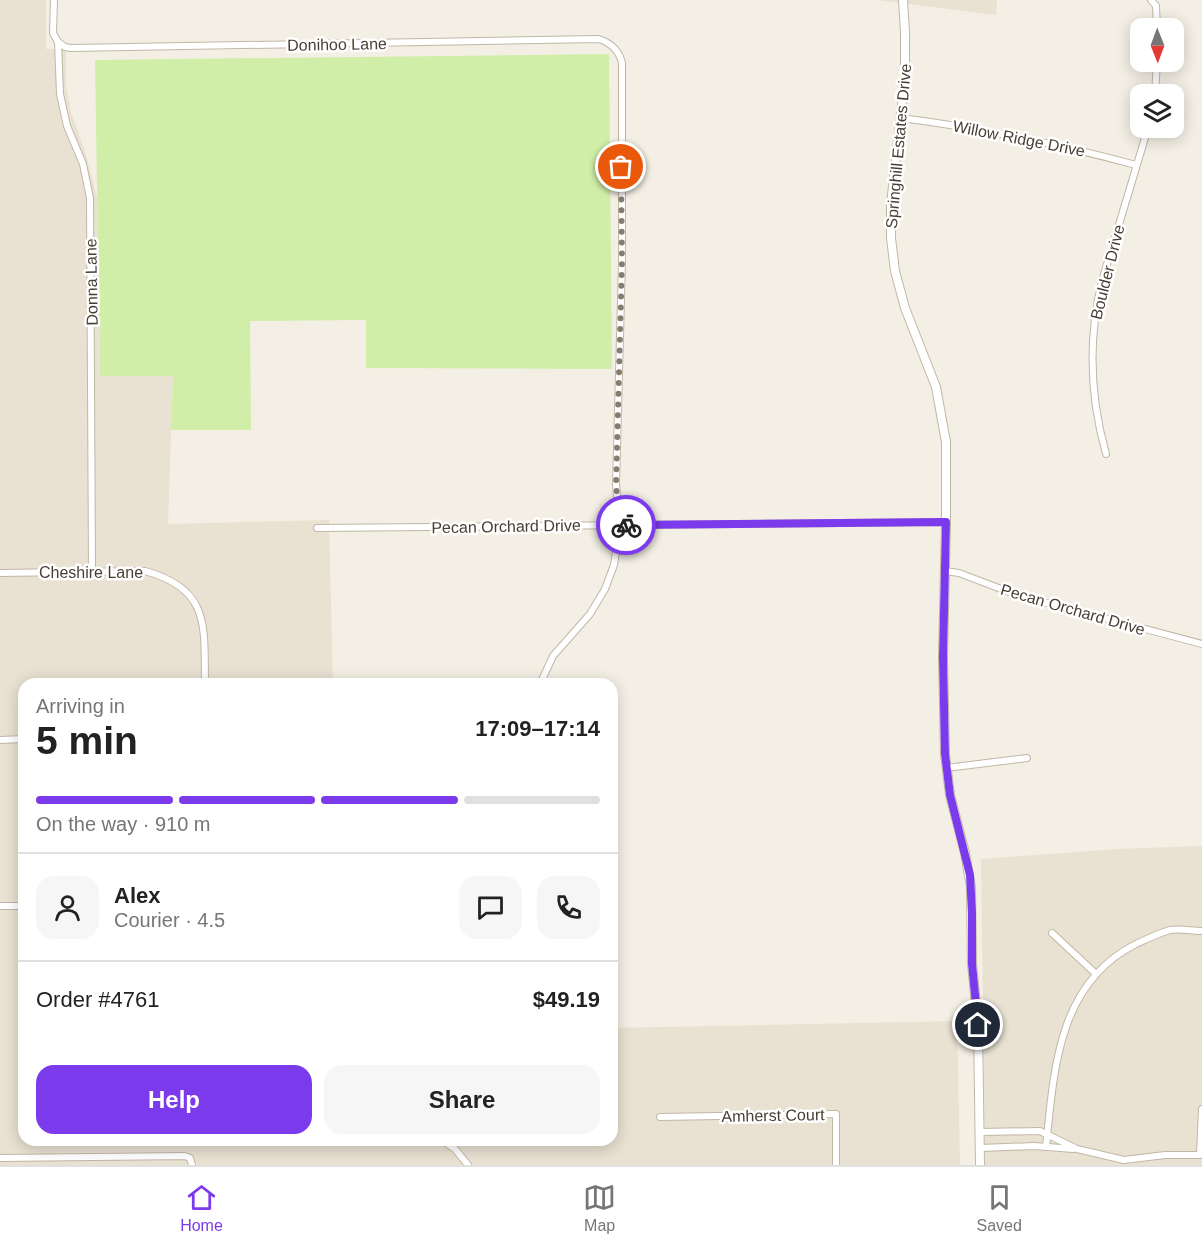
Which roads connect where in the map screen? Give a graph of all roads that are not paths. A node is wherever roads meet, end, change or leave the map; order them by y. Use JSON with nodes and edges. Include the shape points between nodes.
{"nodes":[{"id":1,"x":54,"y":0,"type":"edge"},
{"id":2,"x":903,"y":0,"type":"edge"},
{"id":3,"x":1151,"y":0,"type":"edge"},
{"id":4,"x":1158,"y":3,"type":"edge"},
{"id":5,"x":1157,"y":18,"type":"edge"},
{"id":6,"x":58,"y":42,"type":"junction"},
{"id":7,"x":901,"y":118,"type":"junction"},
{"id":8,"x":1145,"y":138,"type":"edge"},
{"id":9,"x":1136,"y":165,"type":"junction"},
{"id":10,"x":1106,"y":454,"type":"dead end"},
{"id":11,"x":946,"y":522,"type":"junction"},
{"id":12,"x":620,"y":525,"type":"junction"},
{"id":13,"x":317,"y":528,"type":"dead end"},
{"id":14,"x":92,"y":571,"type":"junction"},
{"id":15,"x":945,"y":571,"type":"junction"},
{"id":16,"x":0,"y":573,"type":"edge"},
{"id":17,"x":1202,"y":644,"type":"edge"},
{"id":18,"x":206,"y":678,"type":"edge"},
{"id":19,"x":543,"y":678,"type":"edge"},
{"id":20,"x":18,"y":739,"type":"edge"},
{"id":21,"x":0,"y":740,"type":"edge"},
{"id":22,"x":1027,"y":758,"type":"dead end"},
{"id":23,"x":946,"y":768,"type":"junction"},
{"id":24,"x":0,"y":906,"type":"edge"},
{"id":25,"x":18,"y":906,"type":"edge"},
{"id":26,"x":1202,"y":931,"type":"edge"},
{"id":27,"x":1052,"y":933,"type":"dead end"},
{"id":28,"x":1095,"y":973,"type":"junction"},
{"id":29,"x":1202,"y":1109,"type":"edge"},
{"id":30,"x":660,"y":1117,"type":"dead end"},
{"id":31,"x":1002,"y":1131,"type":"junction"},
{"id":32,"x":980,"y":1132,"type":"junction"},
{"id":33,"x":1047,"y":1135,"type":"junction"},
{"id":34,"x":450,"y":1146,"type":"edge"},
{"id":35,"x":1002,"y":1147,"type":"junction"},
{"id":36,"x":1046,"y":1147,"type":"junction"},
{"id":37,"x":980,"y":1148,"type":"junction"},
{"id":38,"x":1077,"y":1149,"type":"junction"},
{"id":39,"x":1201,"y":1155,"type":"edge"},
{"id":40,"x":0,"y":1158,"type":"edge"},
{"id":41,"x":191,"y":1162,"type":"edge"},
{"id":42,"x":468,"y":1165,"type":"edge"},
{"id":43,"x":836,"y":1165,"type":"edge"},
{"id":44,"x":981,"y":1165,"type":"edge"}],
"edges":[{"from":1,"to":6,"type":"street","name":"Donna Lane","via":[[53,33]]},
{"from":2,"to":7,"type":"street","name":"Springhill Estates Drive","via":[[906,54]]},
{"from":3,"to":4,"type":"street"},
{"from":4,"to":5,"type":"street"},
{"from":6,"to":12,"type":"street","name":"Donihoo Lane","via":[[71,48],[598,39],[616,49],[622,63],[616,485]]},
{"from":6,"to":14,"type":"street","name":"Donna Lane","via":[[60,94],[90,198]]},
{"from":7,"to":9,"type":"street","name":"Willow Ridge Drive","via":[[951,124]]},
{"from":7,"to":11,"type":"street","name":"Springhill Estates Drive","via":[[891,204],[891,246],[905,308],[940,401],[946,453]]},
{"from":8,"to":9,"type":"street","name":"Boulder Drive"},
{"from":9,"to":10,"type":"street","name":"Boulder Drive","via":[[1100,291],[1093,334],[1095,407]]},
{"from":11,"to":12,"type":"street","name":"Pecan Orchard Drive"},
{"from":11,"to":15,"type":"street","name":"Springhill Estates Drive"},
{"from":12,"to":13,"type":"street","name":"Pecan Orchard Drive"},
{"from":12,"to":19,"type":"street","via":[[614,565],[605,589],[590,614],[553,656]]},
{"from":14,"to":16,"type":"street","name":"Cheshire Lane"},
{"from":14,"to":18,"type":"street","name":"Cheshire Lane","via":[[146,571],[167,577],[184,589],[197,605],[204,624]]},
{"from":15,"to":17,"type":"street","name":"Pecan Orchard Drive","via":[[1017,595]]},
{"from":15,"to":23,"type":"street","name":"Springhill Estates Drive"},
{"from":20,"to":21,"type":"street"},
{"from":22,"to":23,"type":"street"},
{"from":23,"to":32,"type":"street","name":"Springhill Estates Drive","via":[[971,887]]},
{"from":24,"to":25,"type":"street"},
{"from":26,"to":28,"type":"street","via":[[1173,929],[1156,935],[1128,948]]},
{"from":27,"to":28,"type":"street"},
{"from":28,"to":33,"type":"street","via":[[1065,1028]]},
{"from":29,"to":39,"type":"street"},
{"from":30,"to":43,"type":"street","name":"Amherst Court","via":[[836,1114]]},
{"from":31,"to":32,"type":"street"},
{"from":31,"to":33,"type":"street","via":[[1040,1131]]},
{"from":31,"to":35,"type":"street"},
{"from":32,"to":37,"type":"street","name":"Springhill Estates Drive"},
{"from":33,"to":36,"type":"street"},
{"from":33,"to":38,"type":"street"},
{"from":34,"to":42,"type":"street"},
{"from":35,"to":36,"type":"street"},
{"from":35,"to":37,"type":"street"},
{"from":36,"to":38,"type":"street"},
{"from":37,"to":44,"type":"street","name":"Springhill Estates Drive"},
{"from":38,"to":39,"type":"street","via":[[1124,1160]]},
{"from":40,"to":41,"type":"street","via":[[154,1156]]}]}
